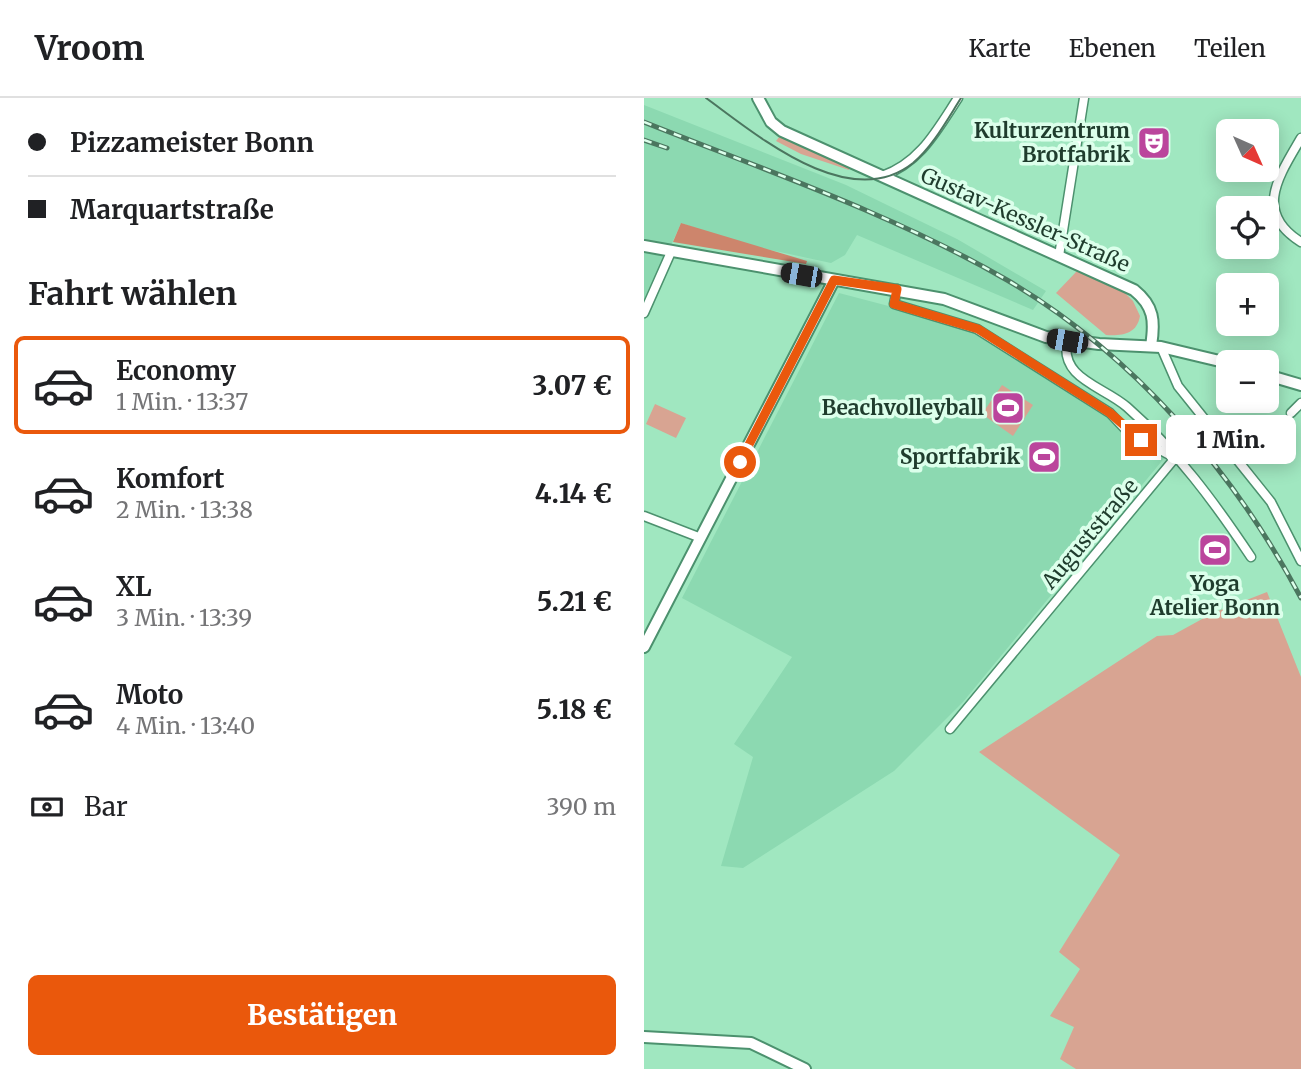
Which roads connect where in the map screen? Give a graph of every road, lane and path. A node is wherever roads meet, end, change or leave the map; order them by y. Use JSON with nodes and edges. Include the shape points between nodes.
{"nodes":[{"id":1,"x":758,"y":98,"type":"edge"},
{"id":2,"x":958,"y":98,"type":"edge"},
{"id":3,"x":1084,"y":98,"type":"edge"},
{"id":4,"x":1301,"y":138,"type":"edge"},
{"id":5,"x":881,"y":176,"type":"junction"},
{"id":6,"x":1301,"y":242,"type":"edge"},
{"id":7,"x":644,"y":246,"type":"edge"},
{"id":8,"x":671,"y":252,"type":"junction"},
{"id":9,"x":1059,"y":256,"type":"junction"},
{"id":10,"x":834,"y":280,"type":"junction"},
{"id":11,"x":897,"y":289,"type":"junction"},
{"id":12,"x":644,"y":313,"type":"edge"},
{"id":13,"x":1067,"y":341,"type":"junction"},
{"id":14,"x":1156,"y":346,"type":"junction"},
{"id":15,"x":1216,"y":360,"type":"edge"},
{"id":16,"x":1279,"y":379,"type":"edge"},
{"id":17,"x":1301,"y":385,"type":"edge"},
{"id":18,"x":1301,"y":403,"type":"edge"},
{"id":19,"x":1291,"y":413,"type":"dead end"},
{"id":20,"x":1175,"y":458,"type":"junction"},
{"id":21,"x":644,"y":516,"type":"edge"},
{"id":22,"x":701,"y":538,"type":"junction"},
{"id":23,"x":1251,"y":557,"type":"dead end"},
{"id":24,"x":1301,"y":561,"type":"edge"},
{"id":25,"x":644,"y":647,"type":"edge"},
{"id":26,"x":950,"y":729,"type":"dead end"},
{"id":27,"x":644,"y":1037,"type":"edge"},
{"id":28,"x":805,"y":1069,"type":"edge"}],
"edges":[{"from":1,"to":5,"type":"main road","name":"Gustav-Kessler-Straße","via":[[771,122],[782,131]]},
{"from":2,"to":5,"type":"street","via":[[918,155]]},
{"from":3,"to":9,"type":"street"},
{"from":4,"to":6,"type":"street","via":[[1277,180],[1273,199],[1284,231]]},
{"from":5,"to":9,"type":"main road","name":"Gustav-Kessler-Straße"},
{"from":7,"to":8,"type":"main road"},
{"from":8,"to":10,"type":"main road"},
{"from":8,"to":12,"type":"street"},
{"from":9,"to":14,"type":"main road","name":"Gustav-Kessler-Straße","via":[[1140,295],[1153,316]]},
{"from":10,"to":11,"type":"main road"},
{"from":10,"to":22,"type":"main road"},
{"from":11,"to":13,"type":"main road","via":[[956,302]]},
{"from":11,"to":20,"type":"street","via":[[894,304],[978,329],[1110,413],[1129,433]]},
{"from":13,"to":14,"type":"main road"},
{"from":13,"to":20,"type":"street","via":[[1065,358],[1071,370],[1127,407]]},
{"from":14,"to":15,"type":"main road"},
{"from":14,"to":24,"type":"street","via":[[1178,386],[1251,473]]},
{"from":16,"to":17,"type":"main road"},
{"from":18,"to":19,"type":"street"},
{"from":20,"to":23,"type":"street"},
{"from":20,"to":26,"type":"street","name":"Auguststraße"},
{"from":21,"to":22,"type":"street"},
{"from":22,"to":25,"type":"main road"},
{"from":27,"to":28,"type":"main road","via":[[751,1043]]}]}
